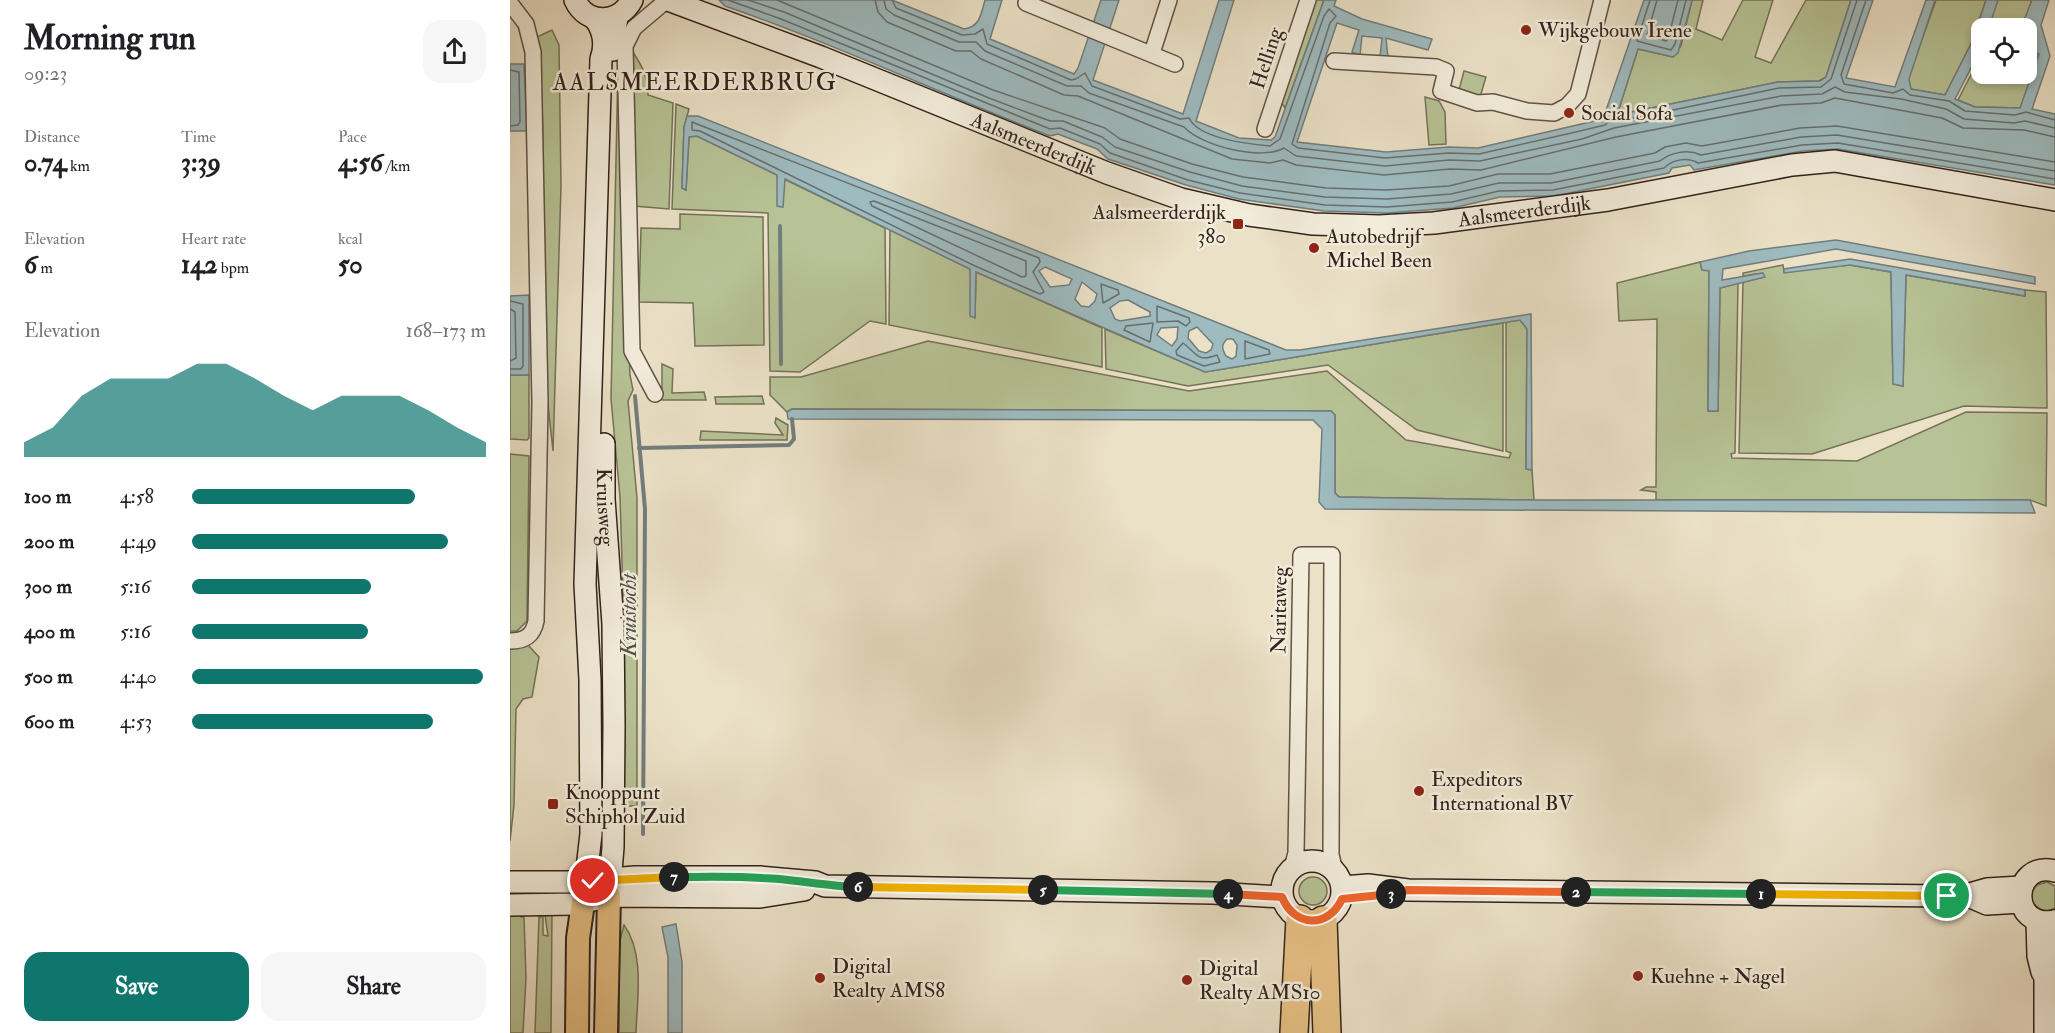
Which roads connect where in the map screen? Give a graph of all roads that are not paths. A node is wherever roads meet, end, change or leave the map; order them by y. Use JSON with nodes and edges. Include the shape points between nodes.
{"nodes":[{"id":1,"x":562,"y":0,"type":"edge"},
{"id":2,"x":574,"y":0,"type":"edge"},
{"id":3,"x":632,"y":0,"type":"edge"},
{"id":4,"x":668,"y":0,"type":"edge"},
{"id":5,"x":1169,"y":0,"type":"edge"},
{"id":6,"x":1308,"y":0,"type":"edge"},
{"id":7,"x":1602,"y":0,"type":"edge"},
{"id":8,"x":510,"y":3,"type":"edge"},
{"id":9,"x":1026,"y":3,"type":"dead end"},
{"id":10,"x":1048,"y":6,"type":"edge"},
{"id":11,"x":617,"y":16,"type":"junction"},
{"id":12,"x":596,"y":19,"type":"junction"},
{"id":13,"x":1152,"y":53,"type":"junction"},
{"id":14,"x":600,"y":59,"type":"junction"},
{"id":15,"x":1334,"y":61,"type":"dead end"},
{"id":16,"x":1175,"y":64,"type":"dead end"},
{"id":17,"x":1265,"y":129,"type":"dead end"},
{"id":18,"x":2055,"y":200,"type":"edge"},
{"id":19,"x":655,"y":394,"type":"dead end"},
{"id":20,"x":510,"y":641,"type":"edge"},
{"id":21,"x":2055,"y":872,"type":"edge"},
{"id":22,"x":510,"y":882,"type":"edge"},
{"id":23,"x":1285,"y":883,"type":"junction"},
{"id":24,"x":1340,"y":886,"type":"junction"},
{"id":25,"x":610,"y":887,"type":"junction"},
{"id":26,"x":585,"y":892,"type":"junction"},
{"id":27,"x":2021,"y":895,"type":"junction"},
{"id":28,"x":510,"y":905,"type":"edge"},
{"id":29,"x":1311,"y":920,"type":"junction"},
{"id":30,"x":2049,"y":921,"type":"edge"},
{"id":31,"x":577,"y":1033,"type":"edge"},
{"id":32,"x":606,"y":1033,"type":"edge"},
{"id":33,"x":1294,"y":1033,"type":"edge"},
{"id":34,"x":1327,"y":1033,"type":"edge"},
{"id":35,"x":2045,"y":1033,"type":"edge"}],
"edges":[{"from":1,"to":14,"type":"main road","name":"Kruisweg"},
{"from":2,"to":12,"type":"main road"},
{"from":3,"to":11,"type":"main road"},
{"from":4,"to":18,"type":"main road","name":"Aalsmeerderdijk","via":[[821,57],[1107,173],[1181,199],[1249,215],[1313,224],[1434,223],[1608,200],[1792,165],[1835,161]]},
{"from":4,"to":19,"type":"street","via":[[634,28],[625,46],[632,351]]},
{"from":5,"to":13,"type":"street"},
{"from":6,"to":17,"type":"street","name":"Helling"},
{"from":7,"to":15,"type":"street","via":[[1578,94],[1554,113],[1493,102],[1477,103],[1442,91],[1446,71],[1436,67]]},
{"from":8,"to":20,"type":"street","via":[[526,24],[533,52],[540,402],[537,619],[527,638]]},
{"from":9,"to":10,"type":"street"},
{"from":10,"to":13,"type":"street","via":[[1089,28]]},
{"from":11,"to":12,"type":"main road"},
{"from":11,"to":25,"type":"main road","name":"Kruisweg","via":[[613,40],[604,395],[604,499],[613,624]]},
{"from":12,"to":14,"type":"main road","name":"Kruisweg","via":[[603,34]]},
{"from":13,"to":16,"type":"street"},
{"from":14,"to":26,"type":"main road","name":"Kruisweg","via":[[585,584],[591,733],[591,834]]},
{"from":21,"to":27,"type":"main road","via":[[2037,871],[2025,881]]},
{"from":22,"to":26,"type":"main road"},
{"from":23,"to":24,"type":"main road","via":[[1300,863],[1318,861]]},
{"from":23,"to":24,"type":"street","name":"Naritaweg","via":[[1296,853],[1300,555],[1332,555],[1331,855]]},
{"from":23,"to":25,"type":"main road","via":[[1213,893],[825,886],[760,897]]},
{"from":23,"to":29,"type":"main road","via":[[1286,906]]},
{"from":24,"to":27,"type":"main road","via":[[1368,898],[1408,890],[1966,896],[1987,889]]},
{"from":24,"to":29,"type":"main road","via":[[1338,908]]},
{"from":25,"to":26,"type":"main road"},
{"from":25,"to":32,"type":"main road","name":"Kruisweg"},
{"from":26,"to":28,"type":"main road"},
{"from":26,"to":31,"type":"main road","name":"Kruisweg","via":[[578,938]]},
{"from":27,"to":30,"type":"main road","via":[[2030,916]]},
{"from":29,"to":33,"type":"highway"},
{"from":29,"to":34,"type":"highway"},
{"from":30,"to":35,"type":"main road","via":[[2052,965],[2045,978]]}]}
